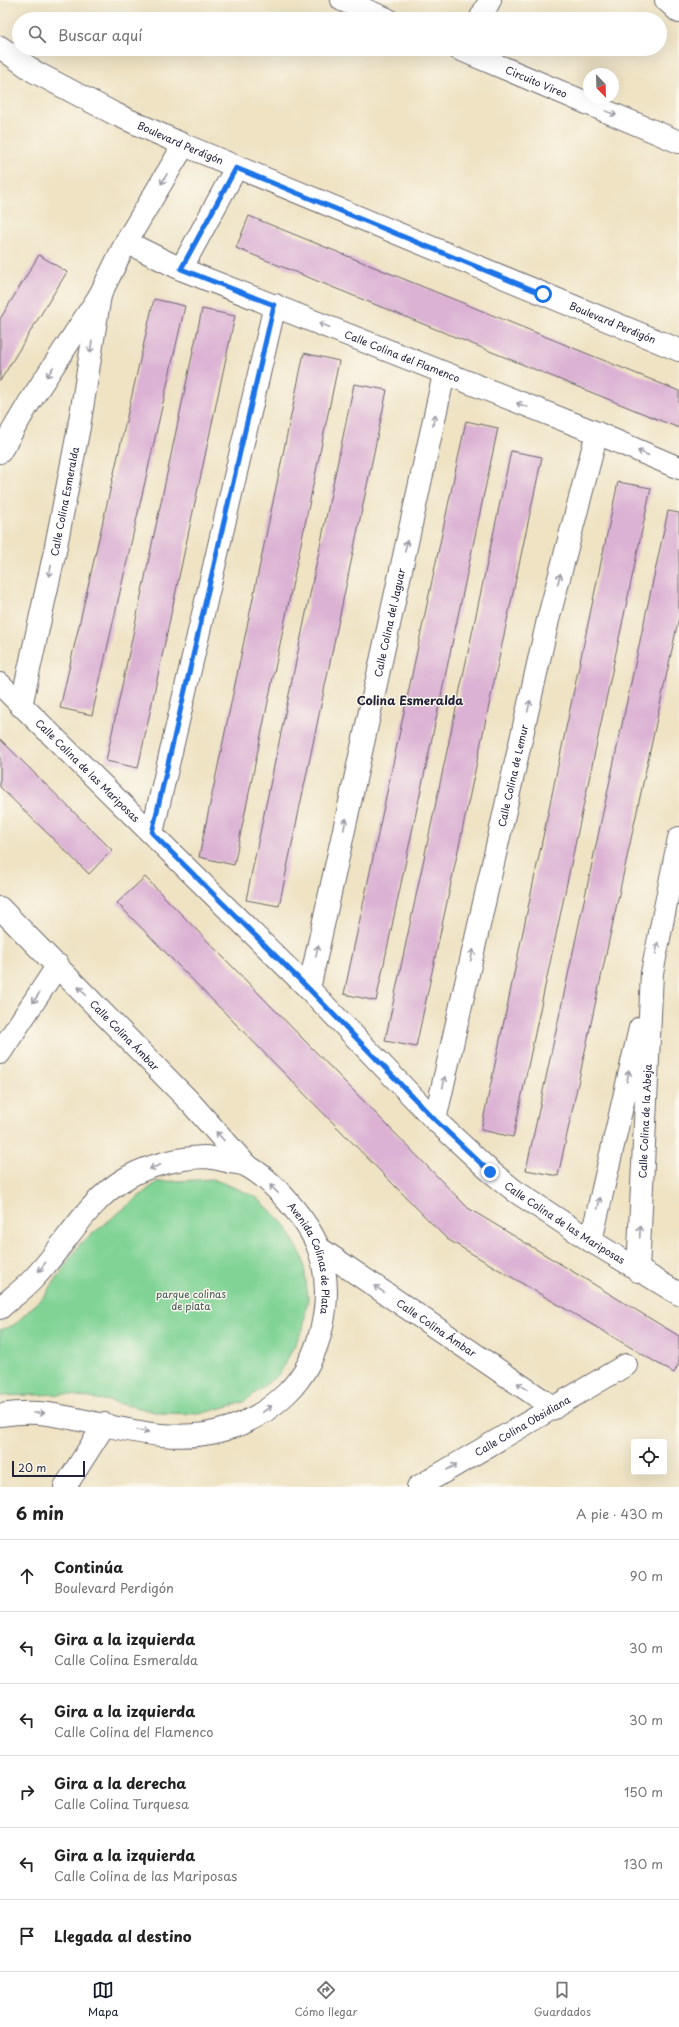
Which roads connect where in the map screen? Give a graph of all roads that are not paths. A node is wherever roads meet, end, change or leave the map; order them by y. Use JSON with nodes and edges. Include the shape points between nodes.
{"nodes":[{"id":1,"x":342,"y":0,"type":"edge"},
{"id":2,"x":490,"y":0,"type":"edge"},
{"id":3,"x":666,"y":0,"type":"edge"},
{"id":4,"x":370,"y":12,"type":"edge"},
{"id":5,"x":484,"y":12,"type":"edge"},
{"id":6,"x":679,"y":12,"type":"edge"},
{"id":7,"x":0,"y":47,"type":"edge"},
{"id":8,"x":12,"y":56,"type":"edge"},
{"id":9,"x":13,"y":56,"type":"edge"},
{"id":10,"x":477,"y":56,"type":"edge"},
{"id":11,"x":679,"y":142,"type":"edge"},
{"id":12,"x":184,"y":146,"type":"junction"},
{"id":13,"x":236,"y":168,"type":"junction"},
{"id":14,"x":126,"y":242,"type":"junction"},
{"id":15,"x":181,"y":269,"type":"junction"},
{"id":16,"x":100,"y":295,"type":"junction"},
{"id":17,"x":274,"y":305,"type":"junction"},
{"id":18,"x":679,"y":350,"type":"edge"},
{"id":19,"x":444,"y":374,"type":"junction"},
{"id":20,"x":597,"y":434,"type":"junction"},
{"id":21,"x":0,"y":452,"type":"edge"},
{"id":22,"x":679,"y":468,"type":"edge"},
{"id":23,"x":0,"y":684,"type":"edge"},
{"id":24,"x":21,"y":706,"type":"junction"},
{"id":25,"x":152,"y":833,"type":"junction"},
{"id":26,"x":679,"y":838,"type":"edge"},
{"id":27,"x":0,"y":908,"type":"edge"},
{"id":28,"x":58,"y":965,"type":"junction"},
{"id":29,"x":652,"y":973,"type":"junction"},
{"id":30,"x":309,"y":989,"type":"junction"},
{"id":31,"x":0,"y":1053,"type":"edge"},
{"id":32,"x":435,"y":1120,"type":"junction"},
{"id":33,"x":246,"y":1165,"type":"junction"},
{"id":34,"x":591,"y":1241,"type":"junction"},
{"id":35,"x":319,"y":1248,"type":"junction"},
{"id":36,"x":638,"y":1270,"type":"junction"},
{"id":37,"x":679,"y":1294,"type":"edge"},
{"id":38,"x":0,"y":1308,"type":"edge"},
{"id":39,"x":626,"y":1365,"type":"dead end"},
{"id":40,"x":554,"y":1408,"type":"junction"},
{"id":41,"x":0,"y":1415,"type":"edge"},
{"id":42,"x":105,"y":1424,"type":"junction"},
{"id":43,"x":65,"y":1487,"type":"edge"},
{"id":44,"x":418,"y":1487,"type":"edge"}],
"edges":[{"from":1,"to":4,"type":"street"},
{"from":2,"to":5,"type":"street"},
{"from":3,"to":6,"type":"street"},
{"from":7,"to":8,"type":"street","name":"Boulevard Perdigón"},
{"from":9,"to":12,"type":"street","name":"Boulevard Perdigón","via":[[35,72]]},
{"from":10,"to":11,"type":"street","name":"Circuito Vireo","one_way":true},
{"from":12,"to":13,"type":"street","name":"Boulevard Perdigón"},
{"from":12,"to":14,"type":"street","name":"Calle Colina Esmeralda","one_way":true},
{"from":13,"to":15,"type":"street"},
{"from":13,"to":18,"type":"street","name":"Boulevard Perdigón"},
{"from":14,"to":15,"type":"street","name":"Calle Colina del Flamenco"},
{"from":14,"to":16,"type":"street","name":"Calle Colina Esmeralda"},
{"from":15,"to":17,"type":"street","name":"Calle Colina del Flamenco"},
{"from":16,"to":21,"type":"street","name":"Calle Colina Esmeralda","one_way":true},
{"from":16,"to":24,"type":"street","name":"Calle Colina Esmeralda","one_way":true,"via":[[79,427]]},
{"from":19,"to":17,"type":"street","name":"Calle Colina del Flamenco","one_way":true},
{"from":17,"to":25,"type":"street"},
{"from":20,"to":19,"type":"street","name":"Calle Colina del Flamenco","one_way":true},
{"from":30,"to":19,"type":"street","name":"Calle Colina del Jaguar","one_way":true},
{"from":22,"to":20,"type":"street","name":"Calle Colina del Flamenco","one_way":true},
{"from":32,"to":20,"type":"street","name":"Calle Colina de Lemur","one_way":true,"via":[[548,620]]},
{"from":23,"to":24,"type":"street","name":"Calle Colina de las Mariposas"},
{"from":24,"to":25,"type":"street","name":"Calle Colina de las Mariposas"},
{"from":25,"to":30,"type":"street","name":"Calle Colina de las Mariposas"},
{"from":29,"to":26,"type":"street","name":"Calle Colina de la Abeja","one_way":true},
{"from":27,"to":28,"type":"street","name":"Calle Colina Ámbar"},
{"from":28,"to":31,"type":"street","one_way":true},
{"from":33,"to":28,"type":"street","name":"Calle Colina Ámbar","one_way":true,"via":[[190,1102]]},
{"from":34,"to":29,"type":"street","name":"Calle Colina de la Abeja","one_way":true},
{"from":36,"to":29,"type":"street","name":"Calle Colina de la Abeja","one_way":true},
{"from":30,"to":32,"type":"street","name":"Calle Colina de las Mariposas"},
{"from":32,"to":34,"type":"street","name":"Calle Colina de las Mariposas","via":[[490,1172]]},
{"from":35,"to":33,"type":"street","name":"Avenida Colinas de Plata","one_way":true,"via":[[295,1210]]},
{"from":33,"to":38,"type":"street","name":"Avenida Colinas de Plata","one_way":true,"via":[[205,1157],[165,1162],[129,1176],[95,1201],[33,1279]]},
{"from":34,"to":36,"type":"street","name":"Calle Colina de las Mariposas"},
{"from":40,"to":35,"type":"street","name":"Calle Colina Ámbar","one_way":true},
{"from":42,"to":35,"type":"street","name":"Avenida Colinas de Plata","one_way":true,"via":[[160,1434],[191,1435],[224,1430],[254,1418],[286,1394],[309,1364],[321,1332],[326,1303],[326,1278]]},
{"from":36,"to":37,"type":"street","name":"Calle Colina de las Mariposas"},
{"from":39,"to":40,"type":"street","name":"Calle Colina Obsidiana"},
{"from":44,"to":40,"type":"street","name":"Calle Colina Obsidiana","one_way":true},
{"from":41,"to":42,"type":"street","name":"Avenida Colinas de Plata","one_way":true,"via":[[46,1413]]},
{"from":42,"to":43,"type":"street"}]}
